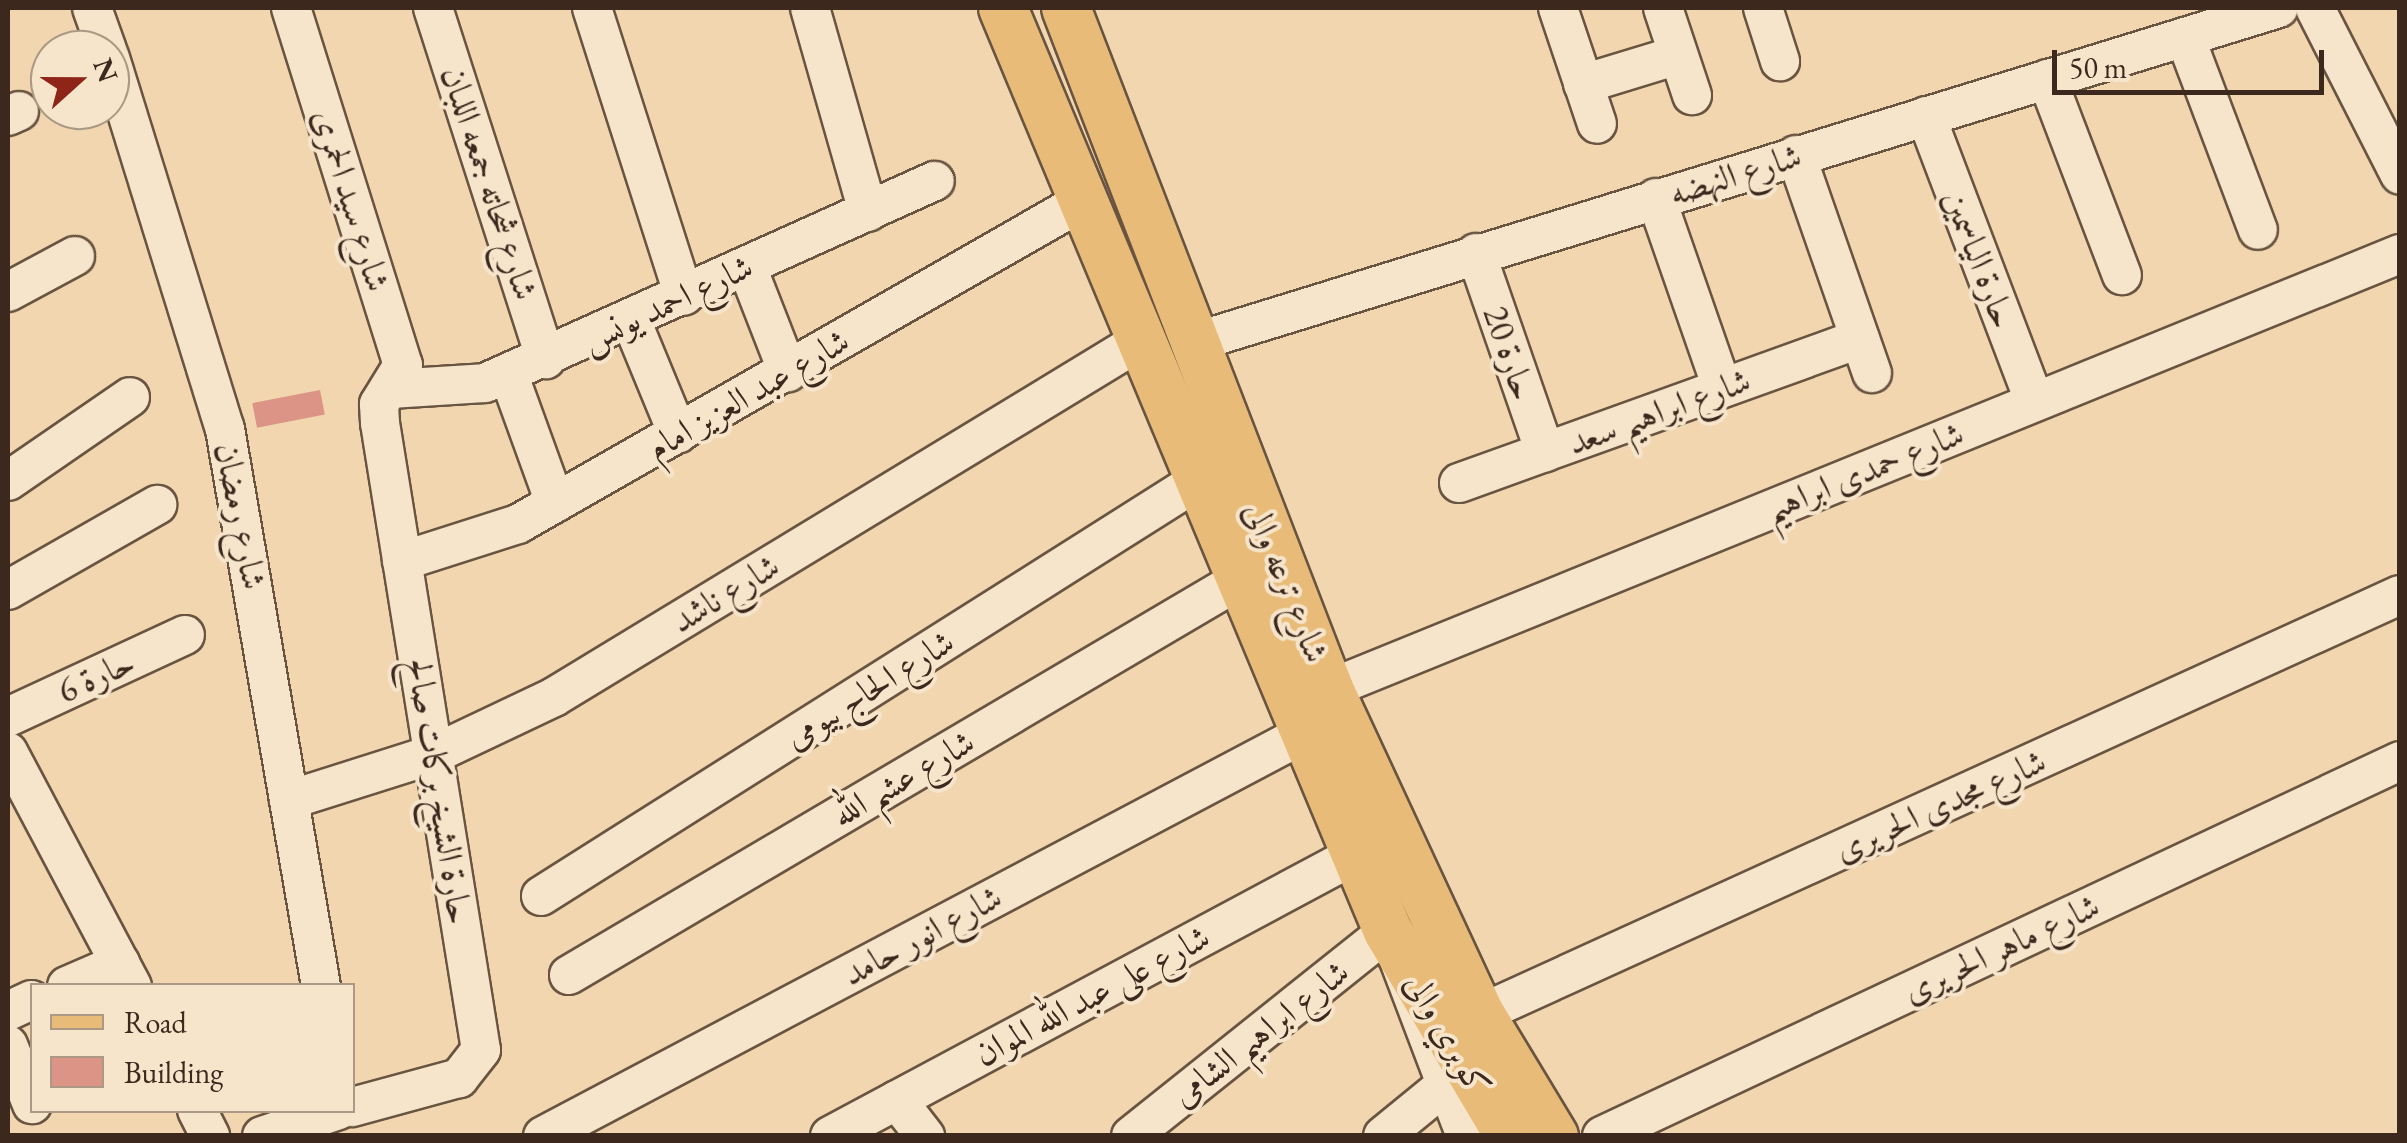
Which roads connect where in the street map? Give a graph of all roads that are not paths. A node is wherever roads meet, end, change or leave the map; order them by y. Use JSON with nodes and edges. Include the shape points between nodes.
{"nodes":[{"id":1,"x":291,"y":8,"type":"edge"},
{"id":2,"x":433,"y":8,"type":"edge"},
{"id":3,"x":592,"y":8,"type":"edge"},
{"id":4,"x":810,"y":8,"type":"edge"},
{"id":5,"x":1003,"y":8,"type":"edge"},
{"id":6,"x":1066,"y":8,"type":"edge"},
{"id":7,"x":1558,"y":8,"type":"edge"},
{"id":8,"x":1663,"y":8,"type":"edge"},
{"id":9,"x":1762,"y":8,"type":"edge"},
{"id":10,"x":2315,"y":8,"type":"edge"},
{"id":11,"x":2264,"y":10,"type":"edge"},
{"id":12,"x":2185,"y":37,"type":"junction"},
{"id":13,"x":1678,"y":55,"type":"junction"},
{"id":14,"x":1780,"y":61,"type":"dead end"},
{"id":15,"x":2047,"y":79,"type":"junction"},
{"id":16,"x":1584,"y":84,"type":"junction"},
{"id":17,"x":1692,"y":95,"type":"dead end"},
{"id":18,"x":1926,"y":116,"type":"junction"},
{"id":19,"x":130,"y":122,"type":"edge"},
{"id":20,"x":1597,"y":124,"type":"dead end"},
{"id":21,"x":1796,"y":156,"type":"junction"},
{"id":22,"x":2400,"y":175,"type":"edge"},
{"id":23,"x":936,"y":180,"type":"dead end"},
{"id":24,"x":1656,"y":198,"type":"junction"},
{"id":25,"x":1082,"y":201,"type":"junction"},
{"id":26,"x":868,"y":212,"type":"junction"},
{"id":27,"x":2258,"y":230,"type":"dead end"},
{"id":28,"x":1476,"y":253,"type":"junction"},
{"id":29,"x":2400,"y":254,"type":"edge"},
{"id":30,"x":74,"y":256,"type":"dead end"},
{"id":31,"x":748,"y":267,"type":"junction"},
{"id":32,"x":2122,"y":275,"type":"dead end"},
{"id":33,"x":8,"y":292,"type":"edge"},
{"id":34,"x":684,"y":296,"type":"junction"},
{"id":35,"x":631,"y":320,"type":"junction"},
{"id":36,"x":1140,"y":341,"type":"junction"},
{"id":37,"x":1192,"y":342,"type":"junction"},
{"id":38,"x":546,"y":358,"type":"junction"},
{"id":39,"x":788,"y":372,"type":"junction"},
{"id":40,"x":508,"y":373,"type":"junction"},
{"id":41,"x":1722,"y":388,"type":"junction"},
{"id":42,"x":390,"y":389,"type":"junction"},
{"id":43,"x":130,"y":397,"type":"dead end"},
{"id":44,"x":2034,"y":401,"type":"junction"},
{"id":45,"x":678,"y":434,"type":"junction"},
{"id":46,"x":1545,"y":452,"type":"junction"},
{"id":47,"x":8,"y":481,"type":"edge"},
{"id":48,"x":1196,"y":482,"type":"junction"},
{"id":49,"x":1458,"y":483,"type":"dead end"},
{"id":50,"x":556,"y":503,"type":"junction"},
{"id":51,"x":157,"y":505,"type":"dead end"},
{"id":52,"x":402,"y":561,"type":"junction"},
{"id":53,"x":1236,"y":582,"type":"junction"},
{"id":54,"x":8,"y":590,"type":"edge"},
{"id":55,"x":2400,"y":596,"type":"edge"},
{"id":56,"x":186,"y":634,"type":"dead end"},
{"id":57,"x":1330,"y":689,"type":"junction"},
{"id":58,"x":8,"y":717,"type":"edge"},
{"id":59,"x":1302,"y":736,"type":"junction"},
{"id":60,"x":8,"y":752,"type":"edge"},
{"id":61,"x":434,"y":754,"type":"junction"},
{"id":62,"x":2400,"y":762,"type":"edge"},
{"id":63,"x":289,"y":800,"type":"junction"},
{"id":64,"x":1355,"y":855,"type":"junction"},
{"id":65,"x":541,"y":896,"type":"dead end"},
{"id":66,"x":1388,"y":932,"type":"junction"},
{"id":67,"x":126,"y":974,"type":"edge"},
{"id":68,"x":569,"y":975,"type":"dead end"},
{"id":69,"x":82,"y":983,"type":"edge"},
{"id":70,"x":320,"y":983,"type":"edge"},
{"id":71,"x":1480,"y":1014,"type":"junction"},
{"id":72,"x":8,"y":1046,"type":"edge"},
{"id":73,"x":1442,"y":1087,"type":"junction"},
{"id":74,"x":30,"y":1099,"type":"edge"},
{"id":75,"x":897,"y":1100,"type":"junction"},
{"id":76,"x":355,"y":1106,"type":"edge"},
{"id":77,"x":198,"y":1113,"type":"edge"},
{"id":78,"x":330,"y":1113,"type":"edge"},
{"id":79,"x":210,"y":1136,"type":"edge"},
{"id":80,"x":262,"y":1136,"type":"edge"},
{"id":81,"x":543,"y":1136,"type":"edge"},
{"id":82,"x":830,"y":1136,"type":"edge"},
{"id":83,"x":925,"y":1136,"type":"edge"},
{"id":84,"x":1131,"y":1136,"type":"edge"},
{"id":85,"x":1383,"y":1136,"type":"edge"},
{"id":86,"x":1466,"y":1136,"type":"edge"},
{"id":87,"x":1508,"y":1136,"type":"edge"},
{"id":88,"x":1554,"y":1136,"type":"edge"},
{"id":89,"x":1602,"y":1136,"type":"edge"}],
"edges":[{"from":1,"to":42,"type":"street","name":"شارع سيد الحمرى","via":[[403,364]]},
{"from":2,"to":38,"type":"street","name":"شارع شحاته جمعه اللبان"},
{"from":3,"to":34,"type":"street"},
{"from":4,"to":26,"type":"street"},
{"from":5,"to":25,"type":"main road","name":"شارع ترعه والى"},
{"from":6,"to":37,"type":"main road","name":"شارع ترعه والى"},
{"from":7,"to":16,"type":"street"},
{"from":8,"to":13,"type":"street"},
{"from":9,"to":14,"type":"street"},
{"from":10,"to":22,"type":"street"},
{"from":11,"to":12,"type":"street","name":"شارع النهضه"},
{"from":12,"to":15,"type":"street","name":"شارع النهضه"},
{"from":12,"to":27,"type":"street"},
{"from":13,"to":16,"type":"street"},
{"from":13,"to":17,"type":"street"},
{"from":15,"to":18,"type":"street","name":"شارع النهضه"},
{"from":15,"to":32,"type":"street"},
{"from":16,"to":20,"type":"street"},
{"from":18,"to":21,"type":"street","name":"شارع النهضه"},
{"from":18,"to":44,"type":"street","name":"حارة الياسمين"},
{"from":19,"to":63,"type":"street","name":"شارع رمضان","via":[[225,428]]},
{"from":21,"to":24,"type":"street","name":"شارع النهضه"},
{"from":21,"to":41,"type":"street","name":"شارع ابراهيم سعد","via":[[1866,356]]},
{"from":23,"to":26,"type":"street","name":"شارع احمد يونس"},
{"from":24,"to":28,"type":"street","name":"شارع النهضه"},
{"from":24,"to":41,"type":"street"},
{"from":25,"to":36,"type":"main road","name":"شارع ترعه والى"},
{"from":25,"to":39,"type":"street","name":"شارع عبد العزيز امام"},
{"from":26,"to":31,"type":"street","name":"شارع احمد يونس"},
{"from":28,"to":37,"type":"street","name":"شارع النهضه"},
{"from":28,"to":46,"type":"street","name":"حارة 20"},
{"from":29,"to":44,"type":"street","name":"شارع حمدى ابراهيم"},
{"from":30,"to":33,"type":"street"},
{"from":31,"to":34,"type":"street","name":"شارع احمد يونس"},
{"from":31,"to":39,"type":"street"},
{"from":34,"to":35,"type":"street","name":"شارع احمد يونس"},
{"from":35,"to":38,"type":"street","name":"شارع احمد يونس"},
{"from":35,"to":45,"type":"street"},
{"from":36,"to":48,"type":"main road","name":"شارع ترعه والى"},
{"from":36,"to":61,"type":"street","name":"شارع ناشد","via":[[554,697]]},
{"from":37,"to":57,"type":"main road","name":"شارع ترعه والى"},
{"from":38,"to":40,"type":"street","name":"شارع احمد يونس"},
{"from":39,"to":45,"type":"street","name":"شارع عبد العزيز امام"},
{"from":40,"to":42,"type":"street","name":"شارع احمد يونس","via":[[474,386]]},
{"from":40,"to":50,"type":"street"},
{"from":41,"to":46,"type":"street","name":"شارع ابراهيم سعد"},
{"from":42,"to":52,"type":"street","name":"حارة الشيخ بركات صالح","via":[[380,422]]},
{"from":43,"to":47,"type":"street"},
{"from":44,"to":57,"type":"street","name":"شارع حمدى ابراهيم"},
{"from":45,"to":50,"type":"street","name":"شارع عبد العزيز امام"},
{"from":46,"to":49,"type":"street","name":"شارع ابراهيم سعد"},
{"from":48,"to":53,"type":"main road","name":"شارع ترعه والى"},
{"from":48,"to":65,"type":"street","name":"شارع الحاج بيومى"},
{"from":50,"to":52,"type":"street","name":"شارع عبد العزيز امام"},
{"from":51,"to":54,"type":"street"},
{"from":52,"to":61,"type":"street","name":"حارة الشيخ بركات صالح"},
{"from":53,"to":59,"type":"main road","name":"شارع ترعه والى"},
{"from":53,"to":68,"type":"street","name":"شارع عشم الله"},
{"from":55,"to":71,"type":"street","name":"شارع مجدى الحريرى"},
{"from":56,"to":58,"type":"street","name":"حارة 6"},
{"from":57,"to":71,"type":"main road","name":"شارع ترعه والى"},
{"from":59,"to":64,"type":"main road","name":"شارع ترعه والى"},
{"from":59,"to":81,"type":"street","name":"شارع انور حامد"},
{"from":60,"to":67,"type":"street"},
{"from":61,"to":63,"type":"street","name":"شارع ناشد"},
{"from":61,"to":76,"type":"street","name":"حارة الشيخ بركات صالح","via":[[482,1050],[458,1078]]},
{"from":62,"to":89,"type":"street","name":"شارع ماهر الحريرى"},
{"from":63,"to":70,"type":"street","name":"شارع رمضان"},
{"from":64,"to":66,"type":"main road","name":"شارع ترعه والى"},
{"from":64,"to":75,"type":"street","name":"شارع على عبد الله الموان"},
{"from":66,"to":73,"type":"street","name":"شارع ترعه والى"},
{"from":66,"to":84,"type":"street","name":"شارع ابراهيم الشامى"},
{"from":66,"to":87,"type":"main road","name":"كوبري والى"},
{"from":67,"to":69,"type":"street"},
{"from":71,"to":88,"type":"main road","name":"شارع ترعه والى"},
{"from":72,"to":74,"type":"street"},
{"from":73,"to":85,"type":"street"},
{"from":73,"to":86,"type":"street","name":"شارع ترعه والى"},
{"from":75,"to":82,"type":"street","name":"شارع على عبد الله الموان"},
{"from":75,"to":83,"type":"street"},
{"from":77,"to":79,"type":"street"},
{"from":78,"to":80,"type":"street"}]}
